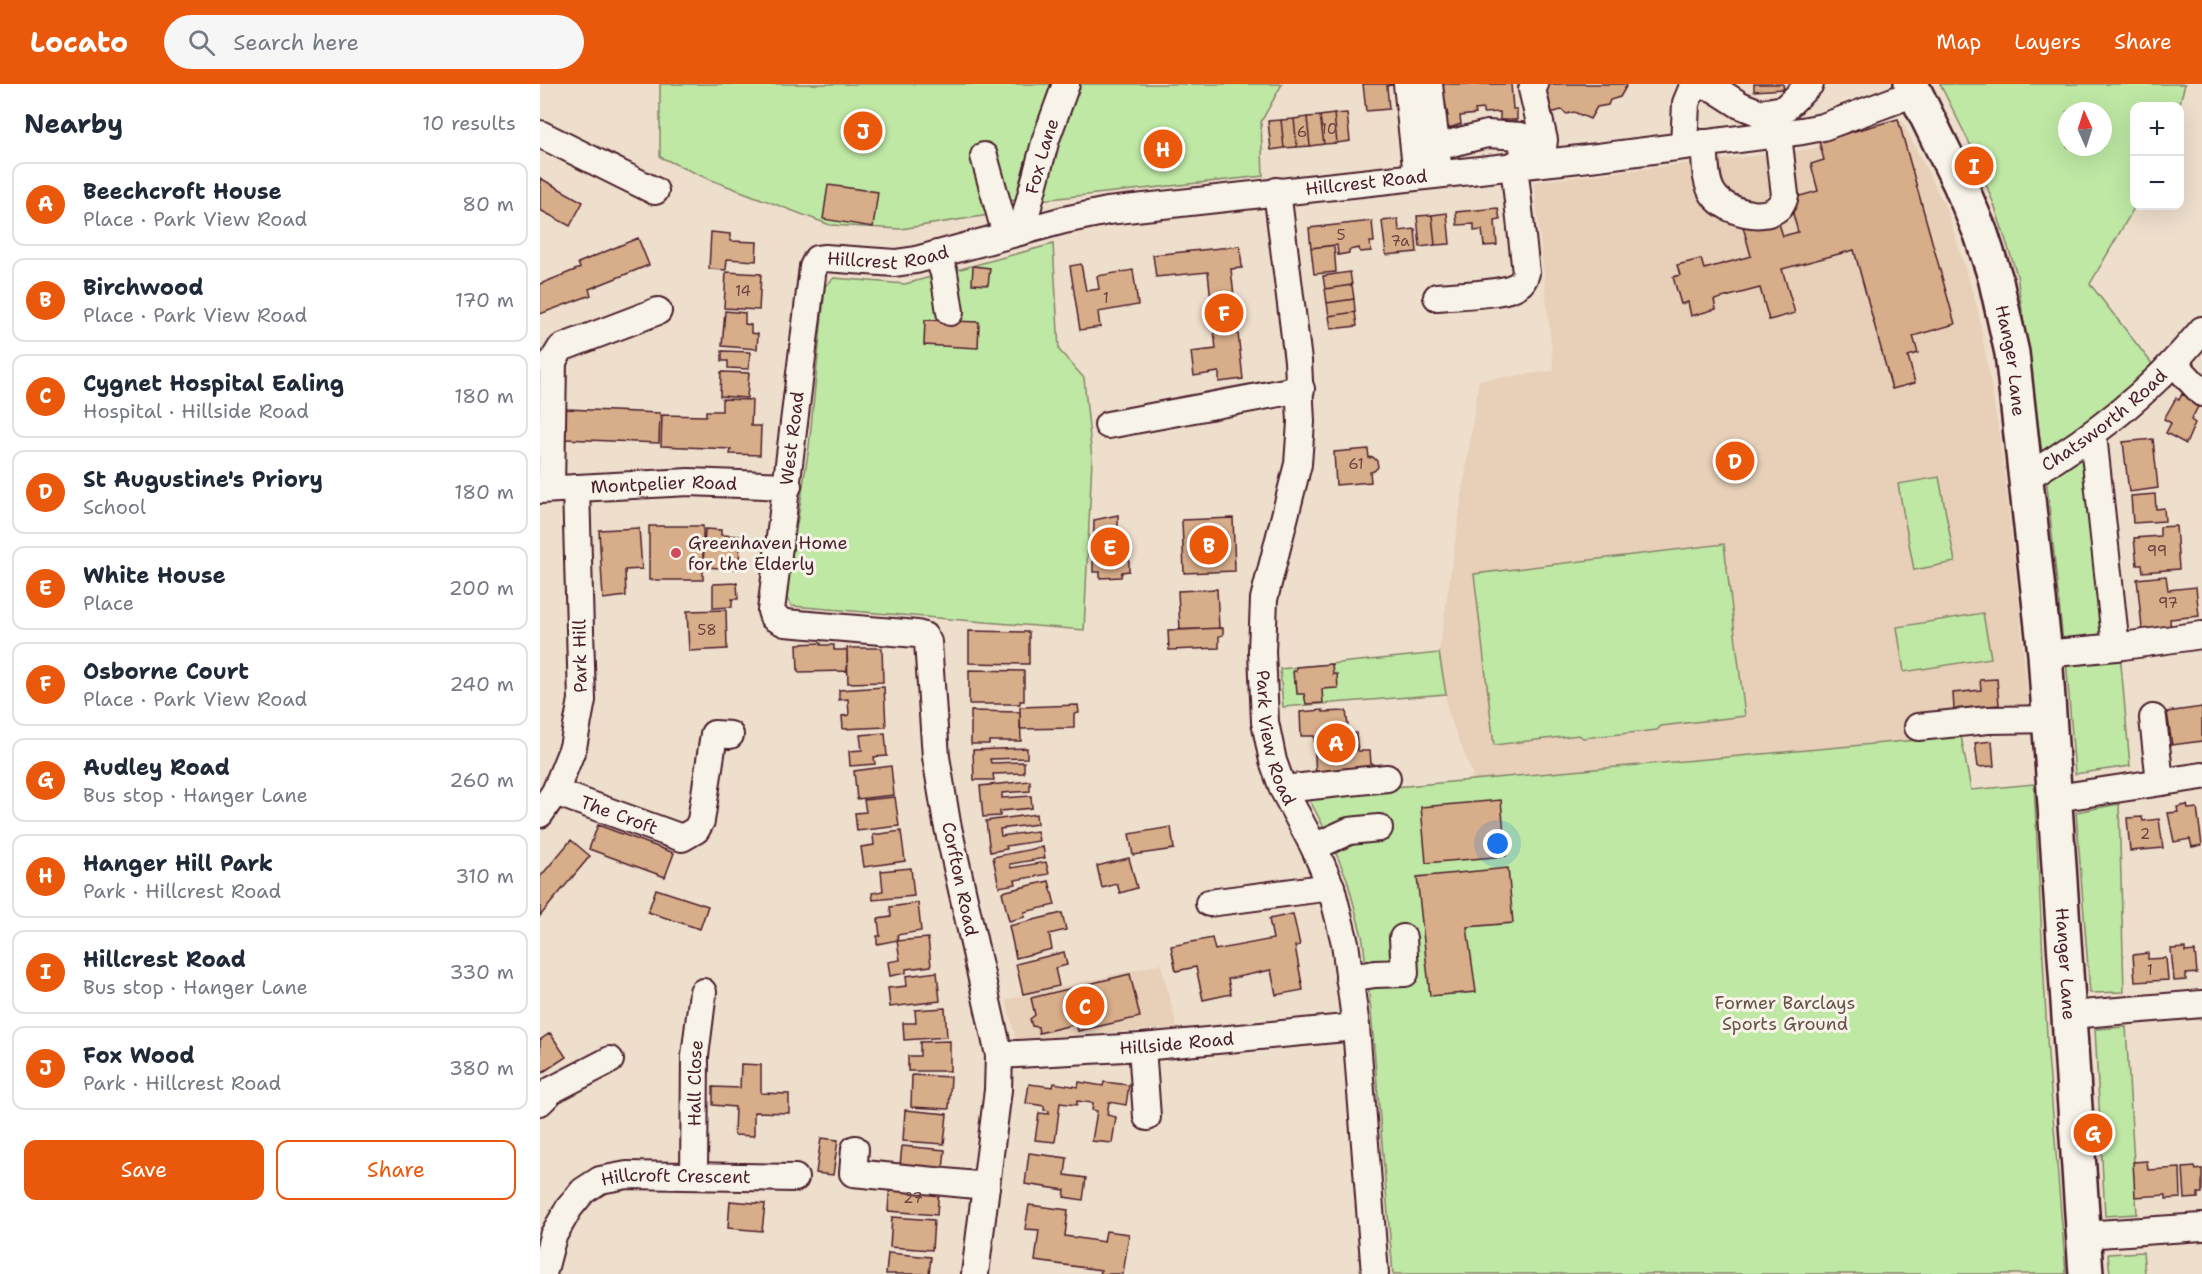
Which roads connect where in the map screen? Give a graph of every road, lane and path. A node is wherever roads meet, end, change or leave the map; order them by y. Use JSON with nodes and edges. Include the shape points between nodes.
{"nodes":[{"id":1,"x":1066,"y":84,"type":"edge"},
{"id":2,"x":1407,"y":84,"type":"edge"},
{"id":3,"x":1429,"y":84,"type":"edge"},
{"id":4,"x":1535,"y":84,"type":"edge"},
{"id":5,"x":1810,"y":84,"type":"edge"},
{"id":6,"x":1913,"y":88,"type":"edge"},
{"id":7,"x":540,"y":134,"type":"edge"},
{"id":8,"x":1778,"y":135,"type":"junction"},
{"id":9,"x":1694,"y":145,"type":"junction"},
{"id":10,"x":1436,"y":147,"type":"junction"},
{"id":11,"x":984,"y":156,"type":"dead end"},
{"id":12,"x":1527,"y":164,"type":"junction"},
{"id":13,"x":1428,"y":175,"type":"junction"},
{"id":14,"x":655,"y":191,"type":"dead end"},
{"id":15,"x":1278,"y":191,"type":"junction"},
{"id":16,"x":1017,"y":232,"type":"junction"},
{"id":17,"x":937,"y":254,"type":"junction"},
{"id":18,"x":817,"y":259,"type":"joint"},
{"id":19,"x":1437,"y":297,"type":"dead end"},
{"id":20,"x":658,"y":311,"type":"dead end"},
{"id":21,"x":950,"y":312,"type":"dead end"},
{"id":22,"x":2202,"y":330,"type":"edge"},
{"id":23,"x":550,"y":351,"type":"edge"},
{"id":24,"x":2174,"y":363,"type":"junction"},
{"id":25,"x":1300,"y":389,"type":"junction"},
{"id":26,"x":2202,"y":393,"type":"edge"},
{"id":27,"x":1108,"y":425,"type":"dead end"},
{"id":28,"x":2093,"y":435,"type":"junction"},
{"id":29,"x":2027,"y":477,"type":"junction"},
{"id":30,"x":788,"y":486,"type":"junction"},
{"id":31,"x":556,"y":489,"type":"edge"},
{"id":32,"x":773,"y":617,"type":"joint"},
{"id":33,"x":2202,"y":635,"type":"edge"},
{"id":34,"x":2116,"y":647,"type":"junction"},
{"id":35,"x":2045,"y":654,"type":"junction"},
{"id":36,"x":2050,"y":718,"type":"junction"},
{"id":37,"x":2153,"y":718,"type":"dead end"},
{"id":38,"x":1918,"y":727,"type":"dead end"},
{"id":39,"x":730,"y":735,"type":"dead end"},
{"id":40,"x":2202,"y":776,"type":"edge"},
{"id":41,"x":1387,"y":778,"type":"dead end"},
{"id":42,"x":2160,"y":782,"type":"junction"},
{"id":43,"x":1283,"y":789,"type":"junction"},
{"id":44,"x":555,"y":792,"type":"junction"},
{"id":45,"x":2056,"y":798,"type":"junction"},
{"id":46,"x":540,"y":814,"type":"edge"},
{"id":47,"x":1379,"y":828,"type":"dead end"},
{"id":48,"x":1314,"y":847,"type":"junction"},
{"id":49,"x":1332,"y":887,"type":"junction"},
{"id":50,"x":1209,"y":903,"type":"dead end"},
{"id":51,"x":1403,"y":938,"type":"dead end"},
{"id":52,"x":1349,"y":978,"type":"junction"},
{"id":53,"x":703,"y":992,"type":"dead end"},
{"id":54,"x":2202,"y":1004,"type":"edge"},
{"id":55,"x":2070,"y":1015,"type":"junction"},
{"id":56,"x":1356,"y":1027,"type":"junction"},
{"id":57,"x":1142,"y":1047,"type":"junction"},
{"id":58,"x":999,"y":1054,"type":"junction"},
{"id":59,"x":610,"y":1060,"type":"dead end"},
{"id":60,"x":540,"y":1102,"type":"edge"},
{"id":61,"x":1147,"y":1117,"type":"dead end"},
{"id":62,"x":855,"y":1149,"type":"dead end"},
{"id":63,"x":694,"y":1176,"type":"junction"},
{"id":64,"x":795,"y":1178,"type":"dead end"},
{"id":65,"x":986,"y":1186,"type":"junction"},
{"id":66,"x":2202,"y":1227,"type":"edge"},
{"id":67,"x":2083,"y":1234,"type":"junction"},
{"id":68,"x":543,"y":1274,"type":"edge"},
{"id":69,"x":975,"y":1274,"type":"edge"},
{"id":70,"x":1375,"y":1274,"type":"edge"},
{"id":71,"x":2086,"y":1274,"type":"edge"}],
"edges":[{"from":1,"to":16,"type":"street","name":"Fox Lane"},
{"from":2,"to":13,"type":"street"},
{"from":3,"to":10,"type":"street"},
{"from":4,"to":12,"type":"street","via":[[1532,90],[1544,140]]},
{"from":5,"to":9,"type":"street","via":[[1784,109],[1760,113],[1703,85],[1691,91],[1686,103]]},
{"from":6,"to":8,"type":"street","name":"Hillcrest Road","via":[[1823,127]]},
{"from":6,"to":29,"type":"highway","name":"Hanger Lane","via":[[1960,183],[1995,277],[2012,353]]},
{"from":7,"to":14,"type":"street"},
{"from":8,"to":9,"type":"street","name":"Hillcrest Road"},
{"from":8,"to":9,"type":"street","via":[[1784,202],[1764,214],[1741,212],[1714,196]]},
{"from":9,"to":12,"type":"street","name":"Hillcrest Road"},
{"from":10,"to":12,"type":"street","via":[[1487,135],[1521,136]]},
{"from":10,"to":13,"type":"street"},
{"from":11,"to":16,"type":"street"},
{"from":12,"to":13,"type":"street","name":"Hillcrest Road"},
{"from":12,"to":19,"type":"street","via":[[1523,281],[1499,291]]},
{"from":13,"to":15,"type":"street","name":"Hillcrest Road"},
{"from":15,"to":16,"type":"street","name":"Hillcrest Road","via":[[1246,187],[1108,211]]},
{"from":15,"to":25,"type":"street","name":"Park View Road"},
{"from":16,"to":17,"type":"street","name":"Hillcrest Road"},
{"from":17,"to":18,"type":"street","name":"Hillcrest Road","via":[[895,263]]},
{"from":17,"to":21,"type":"street","via":[[950,297]]},
{"from":18,"to":30,"type":"street","name":"West Road"},
{"from":20,"to":23,"type":"street"},
{"from":22,"to":24,"type":"street","name":"Chatsworth Road"},
{"from":23,"to":31,"type":"street","name":"Park Hill","via":[[554,361]]},
{"from":24,"to":26,"type":"street"},
{"from":24,"to":28,"type":"street","name":"Chatsworth Road"},
{"from":25,"to":27,"type":"street"},
{"from":25,"to":43,"type":"street","name":"Park View Road","via":[[1298,464],[1264,599],[1262,622],[1265,722]]},
{"from":28,"to":29,"type":"street","name":"Chatsworth Road"},
{"from":28,"to":34,"type":"street"},
{"from":29,"to":35,"type":"highway","name":"Hanger Lane"},
{"from":30,"to":31,"type":"street","name":"Montpelier Road","via":[[689,482]]},
{"from":30,"to":32,"type":"street","name":"West Road","via":[[771,605]]},
{"from":31,"to":44,"type":"street","name":"Park Hill","via":[[582,700],[573,747]]},
{"from":32,"to":58,"type":"street","name":"Corfton Road","via":[[785,623],[917,634],[928,642],[936,757],[947,823]]},
{"from":33,"to":34,"type":"street"},
{"from":34,"to":35,"type":"street"},
{"from":35,"to":36,"type":"highway","name":"Hanger Lane"},
{"from":36,"to":38,"type":"street"},
{"from":36,"to":45,"type":"highway","name":"Hanger Lane"},
{"from":37,"to":42,"type":"street"},
{"from":39,"to":44,"type":"street","name":"The Croft","via":[[714,734],[701,821],[696,830],[682,838]]},
{"from":40,"to":42,"type":"street"},
{"from":41,"to":43,"type":"street"},
{"from":42,"to":45,"type":"street"},
{"from":43,"to":48,"type":"street","name":"Park View Road"},
{"from":44,"to":46,"type":"street","name":"Park Hill"},
{"from":45,"to":55,"type":"highway","name":"Hanger Lane"},
{"from":47,"to":48,"type":"street","via":[[1349,831]]},
{"from":48,"to":49,"type":"street","name":"Park View Road"},
{"from":49,"to":50,"type":"street"},
{"from":49,"to":52,"type":"street","name":"Park View Road"},
{"from":51,"to":52,"type":"street","via":[[1405,973]]},
{"from":52,"to":56,"type":"street","name":"Park View Road"},
{"from":53,"to":63,"type":"street","name":"Hall Close","via":[[695,1056]]},
{"from":54,"to":55,"type":"street"},
{"from":55,"to":67,"type":"highway","name":"Hanger Lane"},
{"from":56,"to":57,"type":"street","name":"Hillside Road"},
{"from":56,"to":70,"type":"street","name":"Park View Road"},
{"from":57,"to":58,"type":"street","name":"Hillside Road"},
{"from":57,"to":61,"type":"street"},
{"from":58,"to":65,"type":"street","name":"Corfton Road"},
{"from":59,"to":60,"type":"street","via":[[552,1090]]},
{"from":62,"to":65,"type":"street","via":[[853,1173]]},
{"from":63,"to":64,"type":"street","name":"Hillcroft Crescent"},
{"from":63,"to":68,"type":"street","name":"Hillcroft Crescent","via":[[627,1174],[600,1180],[583,1191],[554,1236]]},
{"from":65,"to":69,"type":"street","name":"Corfton Road"},
{"from":66,"to":67,"type":"street"},
{"from":67,"to":71,"type":"highway","name":"Hanger Lane"}]}
